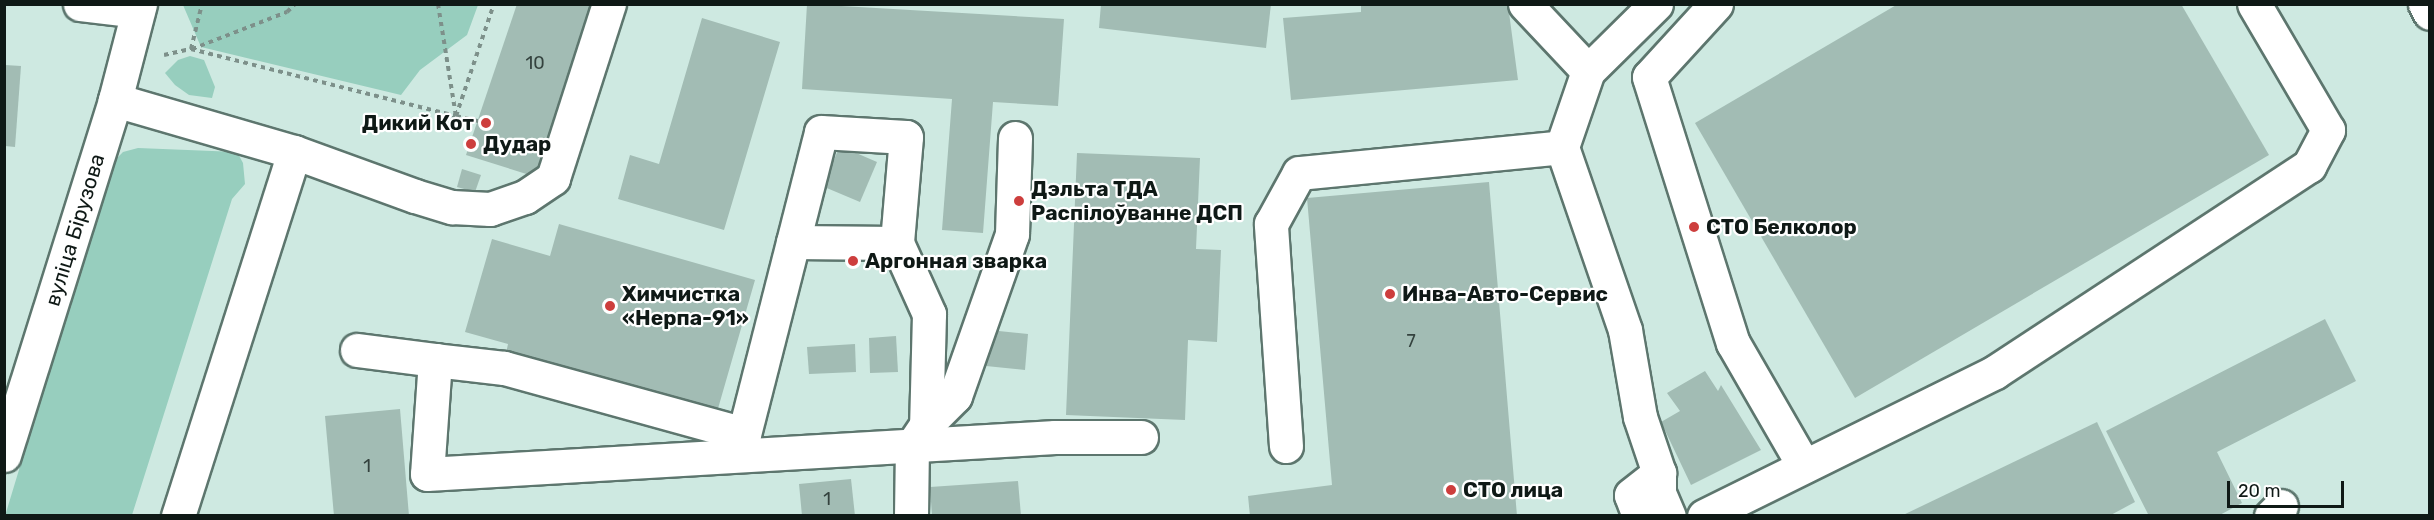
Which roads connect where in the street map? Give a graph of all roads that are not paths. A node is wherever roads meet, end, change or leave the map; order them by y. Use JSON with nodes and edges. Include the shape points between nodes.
{"nodes":[{"id":1,"x":80,"y":4,"type":"edge"},
{"id":2,"x":609,"y":4,"type":"edge"},
{"id":3,"x":1525,"y":4,"type":"edge"},
{"id":4,"x":1716,"y":4,"type":"edge"},
{"id":5,"x":2254,"y":4,"type":"edge"},
{"id":6,"x":2425,"y":4,"type":"edge"},
{"id":7,"x":1654,"y":5,"type":"edge"},
{"id":8,"x":139,"y":8,"type":"edge"},
{"id":9,"x":2430,"y":13,"type":"edge"},
{"id":10,"x":1588,"y":70,"type":"junction"},
{"id":11,"x":115,"y":100,"type":"junction"},
{"id":12,"x":1015,"y":138,"type":"dead end"},
{"id":13,"x":1562,"y":147,"type":"junction"},
{"id":14,"x":294,"y":152,"type":"junction"},
{"id":15,"x":793,"y":242,"type":"junction"},
{"id":16,"x":897,"y":243,"type":"junction"},
{"id":17,"x":357,"y":350,"type":"dead end"},
{"id":18,"x":435,"y":360,"type":"junction"},
{"id":19,"x":919,"y":435,"type":"junction"},
{"id":20,"x":1141,"y":437,"type":"dead end"},
{"id":21,"x":742,"y":444,"type":"junction"},
{"id":22,"x":1286,"y":446,"type":"dead end"},
{"id":23,"x":4,"y":455,"type":"edge"},
{"id":24,"x":1804,"y":466,"type":"junction"},
{"id":25,"x":1659,"y":474,"type":"junction"},
{"id":26,"x":178,"y":516,"type":"edge"},
{"id":27,"x":911,"y":516,"type":"edge"},
{"id":28,"x":1639,"y":516,"type":"edge"},
{"id":29,"x":1669,"y":516,"type":"edge"},
{"id":30,"x":1704,"y":516,"type":"edge"}],
"edges":[{"from":1,"to":8,"type":"street"},
{"from":2,"to":14,"type":"street","via":[[553,178],[525,197],[490,208],[452,207]]},
{"from":3,"to":10,"type":"street"},
{"from":4,"to":24,"type":"street","via":[[1649,77],[1733,343]]},
{"from":5,"to":24,"type":"street","via":[[2328,130],[2309,166],[1995,372]]},
{"from":6,"to":9,"type":"street"},
{"from":7,"to":10,"type":"street"},
{"from":8,"to":11,"type":"street","name":"вуліца Бірузова"},
{"from":10,"to":13,"type":"street"},
{"from":11,"to":14,"type":"street"},
{"from":11,"to":23,"type":"street","name":"вуліца Бірузова"},
{"from":12,"to":19,"type":"street","via":[[1012,234],[955,396]]},
{"from":13,"to":22,"type":"street","via":[[1299,173],[1271,224]]},
{"from":13,"to":25,"type":"street","via":[[1625,330],[1640,417]]},
{"from":14,"to":26,"type":"street"},
{"from":15,"to":16,"type":"street"},
{"from":15,"to":16,"type":"street","via":[[821,132],[906,137]]},
{"from":15,"to":21,"type":"street"},
{"from":16,"to":19,"type":"street","via":[[929,314]]},
{"from":17,"to":18,"type":"street"},
{"from":18,"to":21,"type":"street","via":[[504,368]]},
{"from":18,"to":21,"type":"street","via":[[427,474],[487,472]]},
{"from":19,"to":20,"type":"street"},
{"from":19,"to":21,"type":"street"},
{"from":19,"to":27,"type":"street"},
{"from":24,"to":30,"type":"street"},
{"from":25,"to":28,"type":"street","via":[[1631,495]]},
{"from":25,"to":29,"type":"street","via":[[1659,493]]}]}
